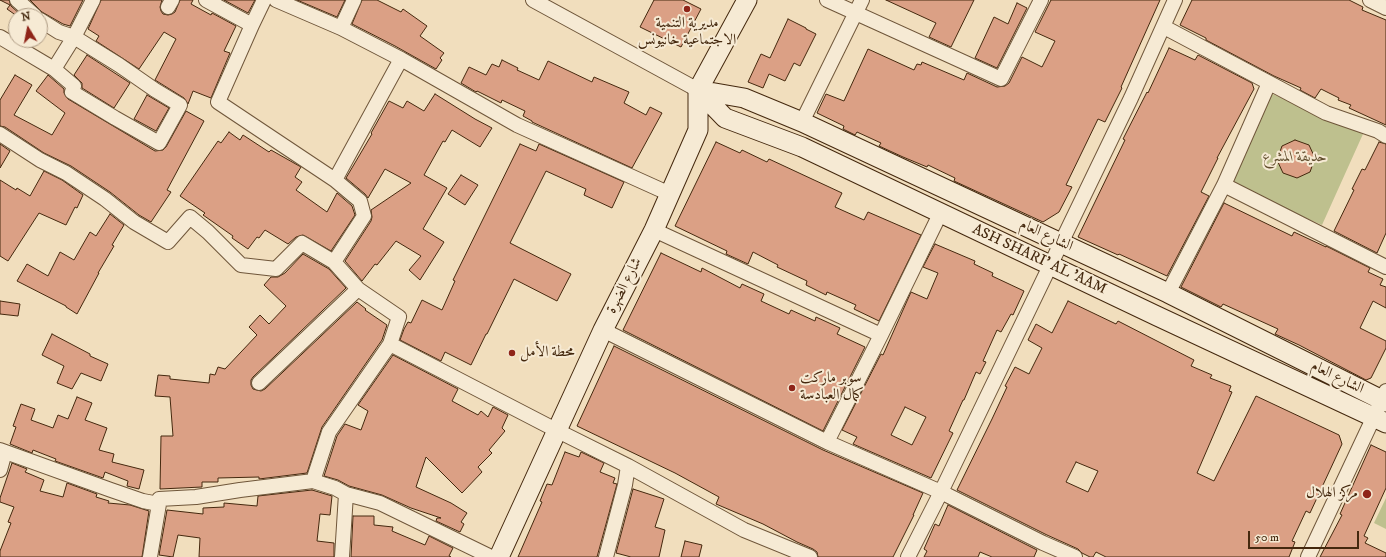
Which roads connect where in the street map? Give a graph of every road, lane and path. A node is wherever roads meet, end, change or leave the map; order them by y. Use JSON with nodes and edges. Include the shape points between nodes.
{"nodes":[{"id":1,"x":17,"y":0,"type":"edge"},
{"id":2,"x":93,"y":0,"type":"edge"},
{"id":3,"x":206,"y":0,"type":"edge"},
{"id":4,"x":264,"y":0,"type":"edge"},
{"id":5,"x":276,"y":0,"type":"edge"},
{"id":6,"x":354,"y":0,"type":"edge"},
{"id":7,"x":533,"y":0,"type":"edge"},
{"id":8,"x":826,"y":0,"type":"edge"},
{"id":9,"x":862,"y":0,"type":"edge"},
{"id":10,"x":1041,"y":0,"type":"edge"},
{"id":11,"x":1175,"y":0,"type":"edge"},
{"id":12,"x":1370,"y":0,"type":"edge"},
{"id":13,"x":743,"y":7,"type":"edge"},
{"id":14,"x":26,"y":8,"type":"edge"},
{"id":15,"x":1386,"y":8,"type":"edge"},
{"id":16,"x":855,"y":13,"type":"junction"},
{"id":17,"x":252,"y":24,"type":"junction"},
{"id":18,"x":48,"y":25,"type":"edge"},
{"id":19,"x":1164,"y":26,"type":"junction"},
{"id":20,"x":341,"y":28,"type":"junction"},
{"id":21,"x":74,"y":37,"type":"junction"},
{"id":22,"x":0,"y":38,"type":"edge"},
{"id":23,"x":401,"y":59,"type":"junction"},
{"id":24,"x":54,"y":69,"type":"junction"},
{"id":25,"x":1269,"y":83,"type":"junction"},
{"id":26,"x":698,"y":90,"type":"junction"},
{"id":27,"x":802,"y":122,"type":"junction"},
{"id":28,"x":0,"y":134,"type":"edge"},
{"id":29,"x":1386,"y":136,"type":"edge"},
{"id":30,"x":335,"y":180,"type":"junction"},
{"id":31,"x":1224,"y":185,"type":"junction"},
{"id":32,"x":670,"y":194,"type":"junction"},
{"id":33,"x":940,"y":214,"type":"junction"},
{"id":34,"x":654,"y":230,"type":"junction"},
{"id":35,"x":1061,"y":243,"type":"junction"},
{"id":36,"x":334,"y":262,"type":"junction"},
{"id":37,"x":1050,"y":265,"type":"junction"},
{"id":38,"x":1386,"y":267,"type":"edge"},
{"id":39,"x":358,"y":289,"type":"junction"},
{"id":40,"x":1168,"y":293,"type":"junction"},
{"id":41,"x":603,"y":330,"type":"junction"},
{"id":42,"x":882,"y":335,"type":"junction"},
{"id":43,"x":390,"y":344,"type":"junction"},
{"id":44,"x":259,"y":383,"type":"dead end"},
{"id":45,"x":1385,"y":397,"type":"edge"},
{"id":46,"x":1380,"y":420,"type":"edge"},
{"id":47,"x":556,"y":430,"type":"junction"},
{"id":48,"x":827,"y":442,"type":"junction"},
{"id":49,"x":2,"y":451,"type":"edge"},
{"id":50,"x":628,"y":466,"type":"junction"},
{"id":51,"x":0,"y":470,"type":"edge"},
{"id":52,"x":314,"y":481,"type":"junction"},
{"id":53,"x":941,"y":492,"type":"junction"},
{"id":54,"x":346,"y":494,"type":"junction"},
{"id":55,"x":159,"y":504,"type":"junction"},
{"id":56,"x":150,"y":557,"type":"edge"},
{"id":57,"x":342,"y":557,"type":"edge"},
{"id":58,"x":491,"y":557,"type":"edge"},
{"id":59,"x":499,"y":557,"type":"edge"},
{"id":60,"x":606,"y":557,"type":"edge"},
{"id":61,"x":810,"y":557,"type":"edge"},
{"id":62,"x":908,"y":557,"type":"edge"},
{"id":63,"x":1075,"y":557,"type":"edge"},
{"id":64,"x":1308,"y":557,"type":"edge"}],
"edges":[{"from":1,"to":14,"type":"street"},
{"from":2,"to":21,"type":"street"},
{"from":3,"to":17,"type":"street"},
{"from":4,"to":17,"type":"street"},
{"from":5,"to":20,"type":"street"},
{"from":6,"to":20,"type":"street"},
{"from":7,"to":26,"type":"street"},
{"from":8,"to":16,"type":"street"},
{"from":9,"to":16,"type":"street"},
{"from":10,"to":16,"type":"street","via":[[1001,79]]},
{"from":11,"to":19,"type":"street"},
{"from":12,"to":15,"type":"street"},
{"from":13,"to":26,"type":"street","name":"شارع الضهرة"},
{"from":16,"to":27,"type":"street"},
{"from":17,"to":30,"type":"street","via":[[218,102]]},
{"from":18,"to":21,"type":"street"},
{"from":19,"to":25,"type":"street"},
{"from":19,"to":35,"type":"street"},
{"from":20,"to":23,"type":"street"},
{"from":21,"to":24,"type":"street"},
{"from":21,"to":24,"type":"street","via":[[180,104],[159,143],[72,92],[74,86]]},
{"from":22,"to":24,"type":"street"},
{"from":23,"to":30,"type":"street"},
{"from":23,"to":32,"type":"street","via":[[517,125]]},
{"from":25,"to":29,"type":"street","via":[[1326,113]]},
{"from":25,"to":31,"type":"street"},
{"from":26,"to":27,"type":"street","name":"الشارع العام","via":[[744,98]]},
{"from":26,"to":32,"type":"street","name":"شارع الضهرة","via":[[698,130]]},
{"from":26,"to":33,"type":"street","name":"ASH SHARI' AL 'AAM","via":[[725,118],[802,147]]},
{"from":27,"to":35,"type":"street","name":"الشارع العام"},
{"from":28,"to":36,"type":"street","via":[[105,199],[134,222],[168,242],[190,217],[241,264],[276,269],[302,243]]},
{"from":30,"to":36,"type":"street","via":[[360,201],[364,216]]},
{"from":31,"to":38,"type":"street"},
{"from":31,"to":40,"type":"street"},
{"from":32,"to":34,"type":"street","name":"شارع الضهرة"},
{"from":33,"to":37,"type":"street","name":"ASH SHARI' AL 'AAM"},
{"from":33,"to":42,"type":"street"},
{"from":34,"to":41,"type":"street","name":"شارع الضهرة"},
{"from":34,"to":42,"type":"street"},
{"from":35,"to":37,"type":"street"},
{"from":35,"to":40,"type":"street","name":"الشارع العام"},
{"from":36,"to":39,"type":"street"},
{"from":37,"to":46,"type":"street","name":"ASH SHARI' AL 'AAM"},
{"from":37,"to":53,"type":"street"},
{"from":39,"to":43,"type":"street","via":[[399,317]]},
{"from":39,"to":44,"type":"street"},
{"from":40,"to":45,"type":"street","name":"الشارع العام"},
{"from":41,"to":47,"type":"street","name":"شارع الضهرة"},
{"from":41,"to":48,"type":"street"},
{"from":42,"to":48,"type":"street"},
{"from":43,"to":47,"type":"street"},
{"from":43,"to":52,"type":"street","via":[[329,432]]},
{"from":45,"to":46,"type":"street"},
{"from":46,"to":64,"type":"street"},
{"from":47,"to":50,"type":"street"},
{"from":47,"to":59,"type":"street","name":"شارع الضهرة"},
{"from":48,"to":53,"type":"street"},
{"from":49,"to":51,"type":"street"},
{"from":49,"to":55,"type":"street","via":[[143,501]]},
{"from":50,"to":60,"type":"street"},
{"from":50,"to":61,"type":"street","via":[[744,530]]},
{"from":52,"to":54,"type":"street"},
{"from":52,"to":55,"type":"street","via":[[196,497],[158,499]]},
{"from":53,"to":62,"type":"street"},
{"from":53,"to":63,"type":"street"},
{"from":54,"to":57,"type":"street"},
{"from":54,"to":58,"type":"street","via":[[380,503]]},
{"from":55,"to":56,"type":"street"}]}
